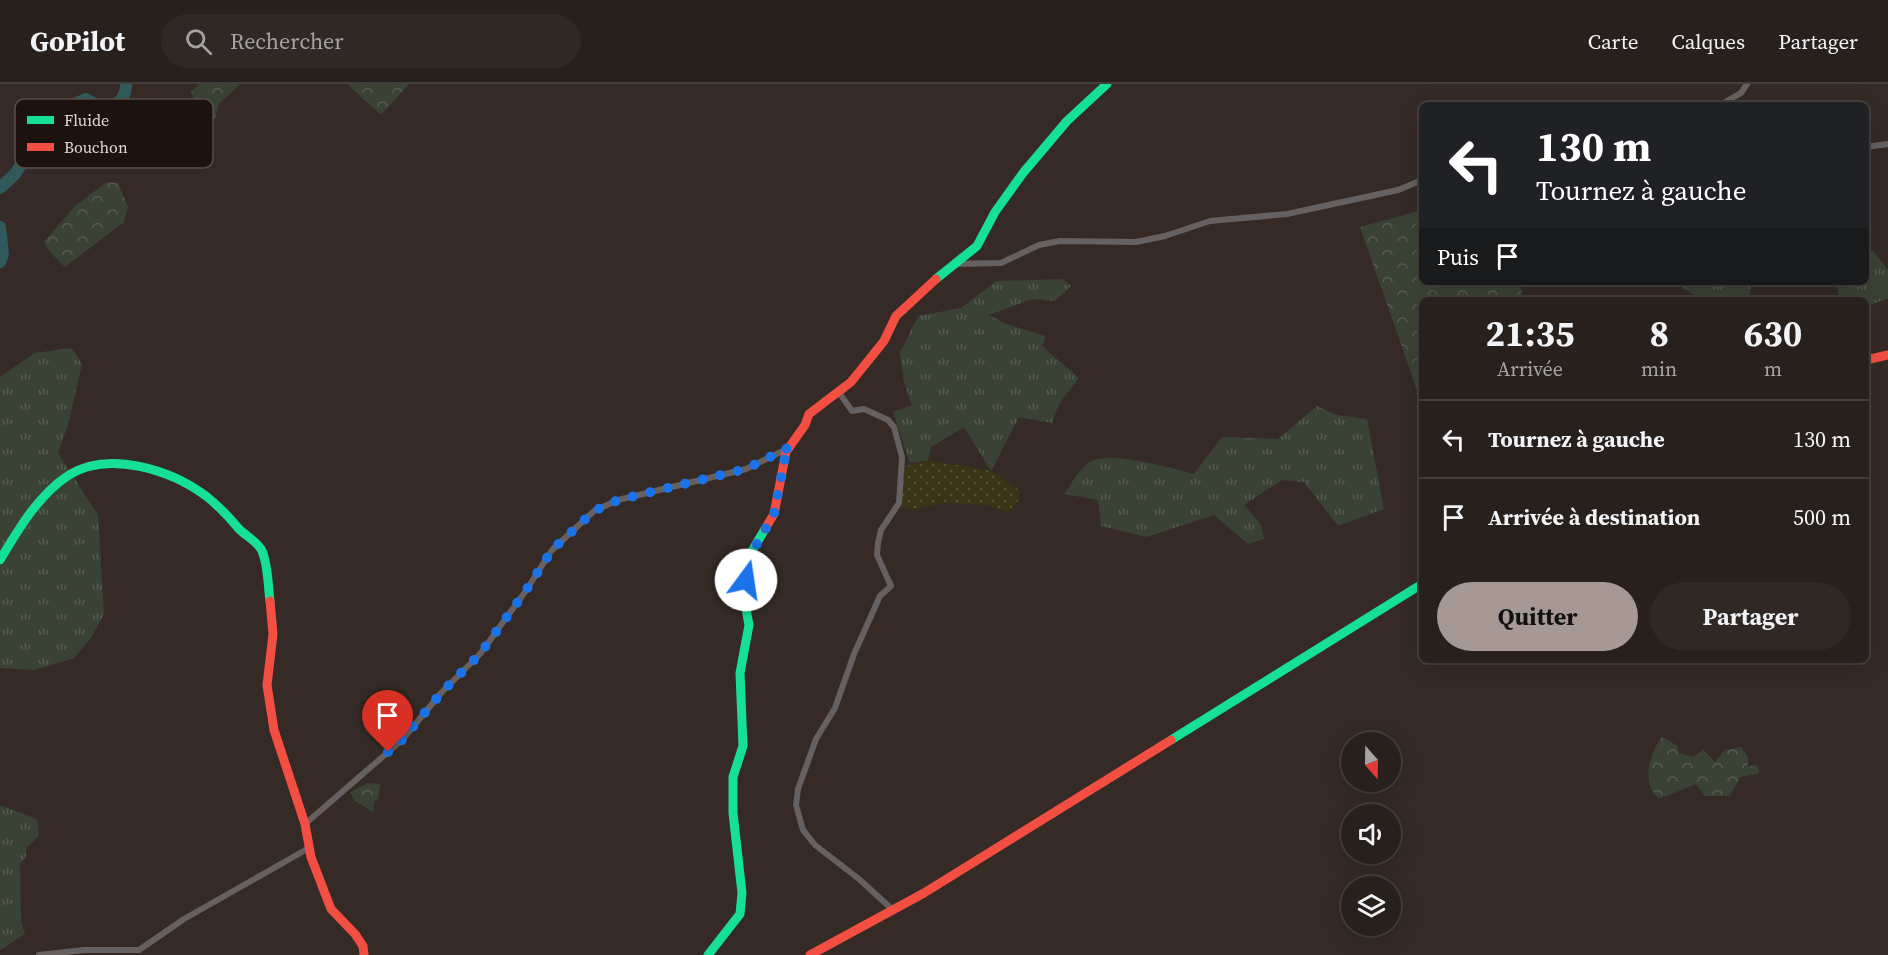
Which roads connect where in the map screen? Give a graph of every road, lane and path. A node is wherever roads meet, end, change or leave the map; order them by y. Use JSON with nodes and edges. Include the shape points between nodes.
{"nodes":[{"id":1,"x":1107,"y":84,"type":"edge"},
{"id":2,"x":1747,"y":84,"type":"edge"},
{"id":3,"x":1725,"y":102,"type":"edge"},
{"id":4,"x":1888,"y":144,"type":"edge"},
{"id":5,"x":1869,"y":147,"type":"edge"},
{"id":6,"x":1419,"y":181,"type":"edge"},
{"id":7,"x":953,"y":264,"type":"junction"},
{"id":8,"x":1888,"y":355,"type":"edge"},
{"id":9,"x":1869,"y":359,"type":"edge"},
{"id":10,"x":838,"y":391,"type":"junction"},
{"id":11,"x":790,"y":447,"type":"junction"},
{"id":12,"x":0,"y":560,"type":"edge"},
{"id":13,"x":1419,"y":586,"type":"edge"},
{"id":14,"x":305,"y":824,"type":"junction"},
{"id":15,"x":309,"y":848,"type":"junction"},
{"id":16,"x":893,"y":910,"type":"junction"},
{"id":17,"x":39,"y":955,"type":"edge"},
{"id":18,"x":364,"y":955,"type":"edge"},
{"id":19,"x":708,"y":955,"type":"edge"},
{"id":20,"x":810,"y":955,"type":"edge"}],
"edges":[{"from":1,"to":7,"type":"street","via":[[1067,121],[1023,172],[977,246]]},
{"from":2,"to":3,"type":"street","via":[[1741,93]]},
{"from":4,"to":5,"type":"street"},
{"from":6,"to":7,"type":"street","via":[[1398,190],[1287,214],[1210,221],[1136,242],[1060,241],[1039,245],[1001,263]]},
{"from":7,"to":10,"type":"street","via":[[896,316],[870,360]]},
{"from":8,"to":9,"type":"street"},
{"from":10,"to":11,"type":"street","via":[[809,414]]},
{"from":10,"to":16,"type":"street","via":[[852,411],[864,409],[888,420],[899,444],[899,503],[881,530],[877,555],[891,586],[880,596],[835,708],[816,739],[796,806],[803,830],[815,845]]},
{"from":11,"to":14,"type":"street","via":[[746,469],[618,500],[594,511],[552,550],[480,654],[402,740]]},
{"from":11,"to":19,"type":"street","via":[[774,514],[753,551],[743,593],[750,625],[740,673],[743,746],[733,777],[742,893],[740,914]]},
{"from":12,"to":14,"type":"street","via":[[17,531],[48,493],[71,473],[96,462],[118,461],[151,468],[205,496],[234,521],[262,550],[273,634],[268,705]]},
{"from":13,"to":16,"type":"street"},
{"from":14,"to":15,"type":"street"},
{"from":15,"to":17,"type":"street","via":[[184,919],[139,950]]},
{"from":15,"to":18,"type":"street","via":[[331,909],[355,934]]},
{"from":16,"to":20,"type":"street"}]}
